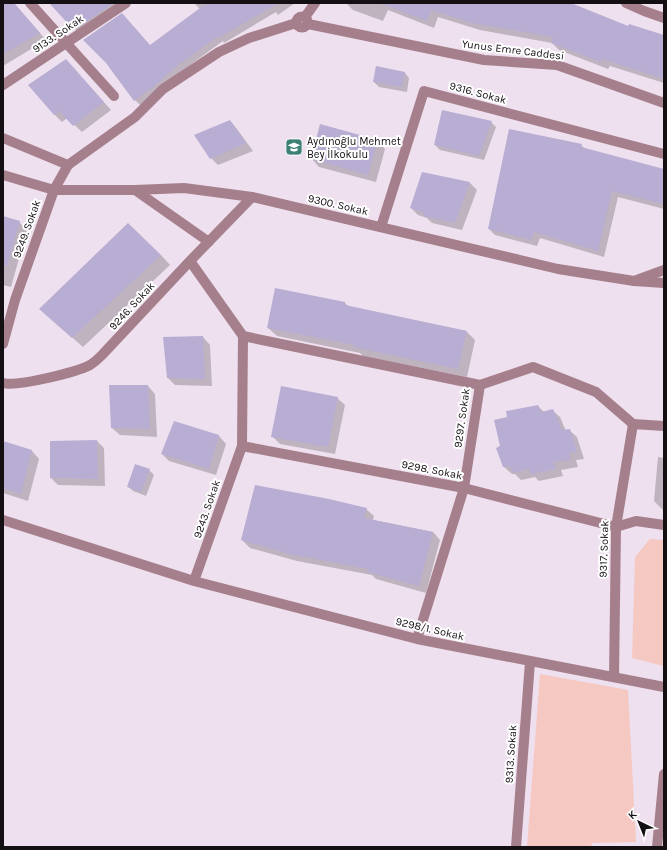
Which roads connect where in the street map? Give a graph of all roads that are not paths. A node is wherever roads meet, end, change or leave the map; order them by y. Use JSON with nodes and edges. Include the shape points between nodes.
{"nodes":[{"id":1,"x":30,"y":3,"type":"edge"},
{"id":2,"x":126,"y":3,"type":"edge"},
{"id":3,"x":315,"y":3,"type":"edge"},
{"id":4,"x":626,"y":3,"type":"edge"},
{"id":5,"x":664,"y":18,"type":"edge"},
{"id":6,"x":303,"y":21,"type":"junction"},
{"id":7,"x":65,"y":44,"type":"junction"},
{"id":8,"x":3,"y":85,"type":"edge"},
{"id":9,"x":114,"y":96,"type":"dead end"},
{"id":10,"x":664,"y":103,"type":"edge"},
{"id":11,"x":3,"y":138,"type":"edge"},
{"id":12,"x":664,"y":154,"type":"edge"},
{"id":13,"x":68,"y":165,"type":"junction"},
{"id":14,"x":3,"y":175,"type":"edge"},
{"id":15,"x":54,"y":190,"type":"junction"},
{"id":16,"x":135,"y":190,"type":"junction"},
{"id":17,"x":252,"y":197,"type":"junction"},
{"id":18,"x":381,"y":227,"type":"junction"},
{"id":19,"x":209,"y":242,"type":"junction"},
{"id":20,"x":190,"y":261,"type":"junction"},
{"id":21,"x":664,"y":270,"type":"edge"},
{"id":22,"x":634,"y":281,"type":"junction"},
{"id":23,"x":664,"y":283,"type":"edge"},
{"id":24,"x":243,"y":336,"type":"junction"},
{"id":25,"x":3,"y":344,"type":"edge"},
{"id":26,"x":3,"y":383,"type":"edge"},
{"id":27,"x":480,"y":385,"type":"junction"},
{"id":28,"x":633,"y":424,"type":"junction"},
{"id":29,"x":664,"y":426,"type":"edge"},
{"id":30,"x":242,"y":446,"type":"junction"},
{"id":31,"x":464,"y":488,"type":"junction"},
{"id":32,"x":3,"y":520,"type":"edge"},
{"id":33,"x":664,"y":525,"type":"edge"},
{"id":34,"x":616,"y":527,"type":"junction"},
{"id":35,"x":194,"y":581,"type":"junction"},
{"id":36,"x":417,"y":639,"type":"junction"},
{"id":37,"x":530,"y":662,"type":"junction"},
{"id":38,"x":614,"y":677,"type":"junction"},
{"id":39,"x":664,"y":687,"type":"edge"},
{"id":40,"x":664,"y":774,"type":"edge"},
{"id":41,"x":516,"y":847,"type":"edge"},
{"id":42,"x":656,"y":847,"type":"edge"}],
"edges":[{"from":1,"to":7,"type":"street"},
{"from":2,"to":7,"type":"street","name":"9133. Sokak"},
{"from":3,"to":6,"type":"street"},
{"from":4,"to":5,"type":"street"},
{"from":6,"to":10,"type":"street","name":"Yunus Emre Caddesi","via":[[484,60],[557,65]]},
{"from":6,"to":13,"type":"street","name":"Yunus Emre Caddesi","via":[[249,38],[219,52],[162,89],[135,117]]},
{"from":7,"to":8,"type":"street","name":"9133. Sokak"},
{"from":7,"to":9,"type":"street"},
{"from":11,"to":13,"type":"street"},
{"from":12,"to":18,"type":"street","name":"9316. Sokak","via":[[424,91]]},
{"from":13,"to":15,"type":"street","name":"Yunus Emre Caddesi"},
{"from":14,"to":15,"type":"street","name":"9300. Sokak"},
{"from":15,"to":16,"type":"street","name":"9300. Sokak"},
{"from":15,"to":25,"type":"street","name":"9249. Sokak","via":[[15,300]]},
{"from":16,"to":17,"type":"street","name":"9300. Sokak","via":[[184,188]]},
{"from":16,"to":19,"type":"street"},
{"from":17,"to":18,"type":"street","name":"9300. Sokak"},
{"from":17,"to":19,"type":"street","name":"9246. Sokak"},
{"from":18,"to":22,"type":"street","name":"9300. Sokak","via":[[558,269]]},
{"from":19,"to":20,"type":"street","name":"9246. Sokak"},
{"from":20,"to":24,"type":"street"},
{"from":20,"to":26,"type":"street","name":"9246. Sokak","via":[[92,364],[79,370],[24,383]]},
{"from":21,"to":22,"type":"street","name":"9300. Sokak"},
{"from":22,"to":23,"type":"street"},
{"from":24,"to":27,"type":"street","name":"9297. Sokak"},
{"from":24,"to":30,"type":"street","name":"9243. Sokak"},
{"from":27,"to":28,"type":"street","via":[[533,367],[596,392]]},
{"from":27,"to":31,"type":"street","name":"9297. Sokak"},
{"from":28,"to":29,"type":"street"},
{"from":28,"to":34,"type":"street","name":"9317. Sokak"},
{"from":30,"to":31,"type":"street","name":"9298. Sokak"},
{"from":30,"to":35,"type":"street","name":"9243. Sokak"},
{"from":31,"to":34,"type":"street","name":"9298. Sokak"},
{"from":31,"to":36,"type":"street","name":"9297. Sokak"},
{"from":32,"to":35,"type":"street"},
{"from":33,"to":34,"type":"street","via":[[636,521]]},
{"from":34,"to":38,"type":"street","name":"9317. Sokak"},
{"from":35,"to":36,"type":"street","name":"9298/1. Sokak"},
{"from":36,"to":37,"type":"street","name":"9298/1. Sokak"},
{"from":37,"to":38,"type":"street","name":"9298/1. Sokak"},
{"from":37,"to":41,"type":"street","name":"9313. Sokak"},
{"from":38,"to":39,"type":"street","name":"9298/1. Sokak"},
{"from":40,"to":42,"type":"street"}]}
